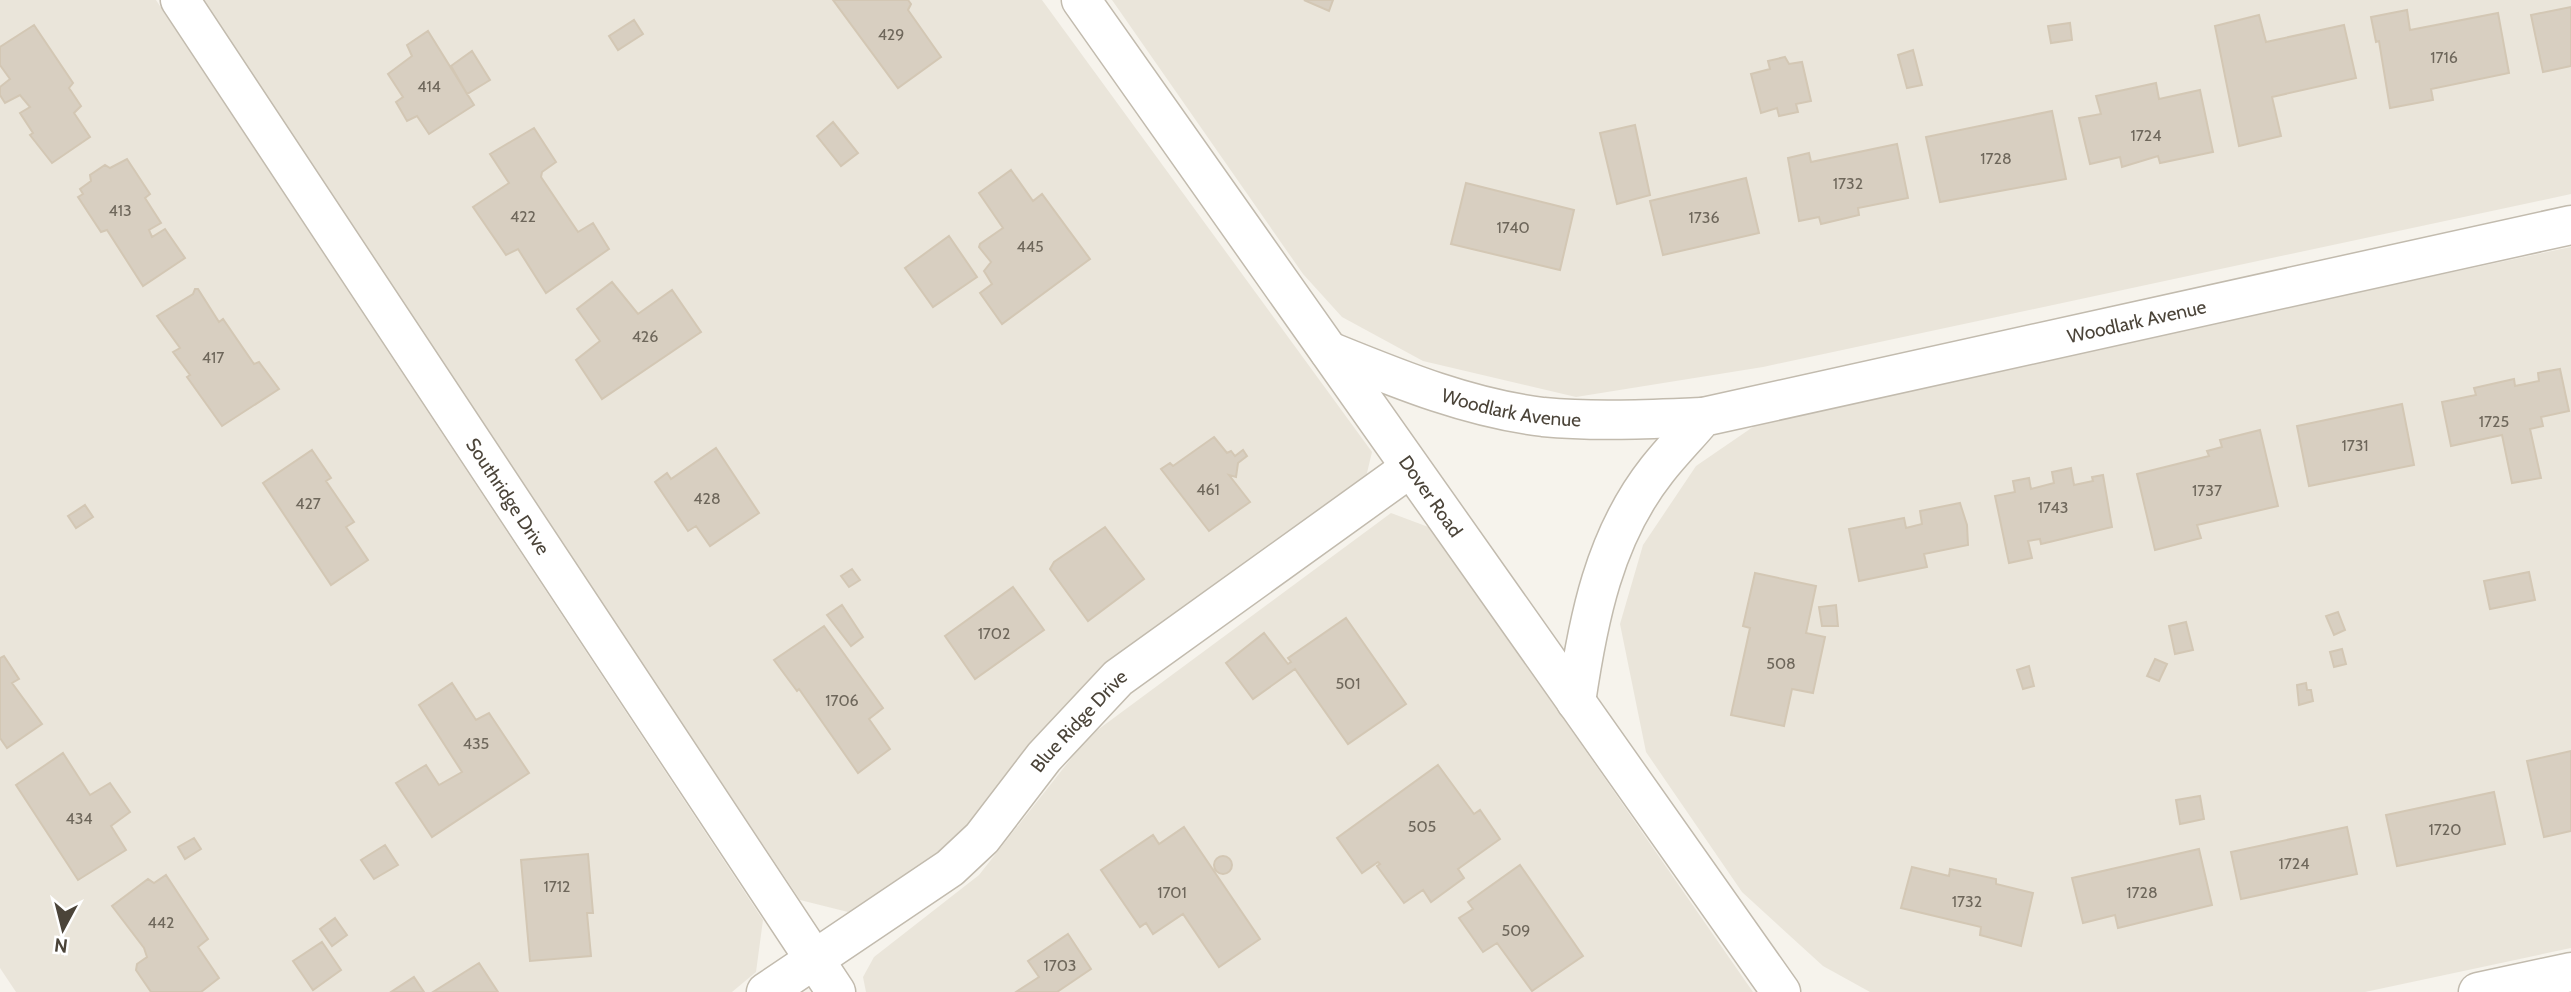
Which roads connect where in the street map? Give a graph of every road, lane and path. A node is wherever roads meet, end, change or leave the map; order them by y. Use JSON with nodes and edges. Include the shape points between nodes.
{"nodes":[{"id":1,"x":180,"y":0,"type":"edge"},
{"id":2,"x":1081,"y":0,"type":"edge"},
{"id":3,"x":2571,"y":225,"type":"edge"},
{"id":4,"x":1329,"y":351,"type":"junction"},
{"id":5,"x":1703,"y":417,"type":"junction"},
{"id":6,"x":1410,"y":468,"type":"junction"},
{"id":7,"x":1576,"y":702,"type":"junction"},
{"id":8,"x":815,"y":961,"type":"junction"},
{"id":9,"x":2571,"y":972,"type":"edge"},
{"id":10,"x":1781,"y":991,"type":"edge"},
{"id":11,"x":766,"y":992,"type":"edge"},
{"id":12,"x":836,"y":992,"type":"edge"},
{"id":13,"x":2478,"y":992,"type":"edge"}],
"edges":[{"from":1,"to":8,"type":"street","name":"Southridge Drive"},
{"from":2,"to":4,"type":"street","name":"Dover Road"},
{"from":3,"to":5,"type":"street","name":"Woodlark Avenue"},
{"from":4,"to":5,"type":"street","name":"Woodlark Avenue","via":[[1426,390],[1541,416],[1611,421]]},
{"from":4,"to":6,"type":"street","name":"Dover Road"},
{"from":5,"to":7,"type":"street","via":[[1655,472],[1602,572],[1587,621]]},
{"from":6,"to":7,"type":"street","name":"Dover Road"},
{"from":6,"to":8,"type":"street","name":"Blue Ridge Drive","via":[[1118,678],[1044,757],[982,838],[950,868]]},
{"from":7,"to":10,"type":"street","name":"Dover Road"},
{"from":8,"to":11,"type":"street","name":"Blue Ridge Drive"},
{"from":8,"to":12,"type":"street","name":"Southridge Drive"},
{"from":9,"to":13,"type":"street"}]}
